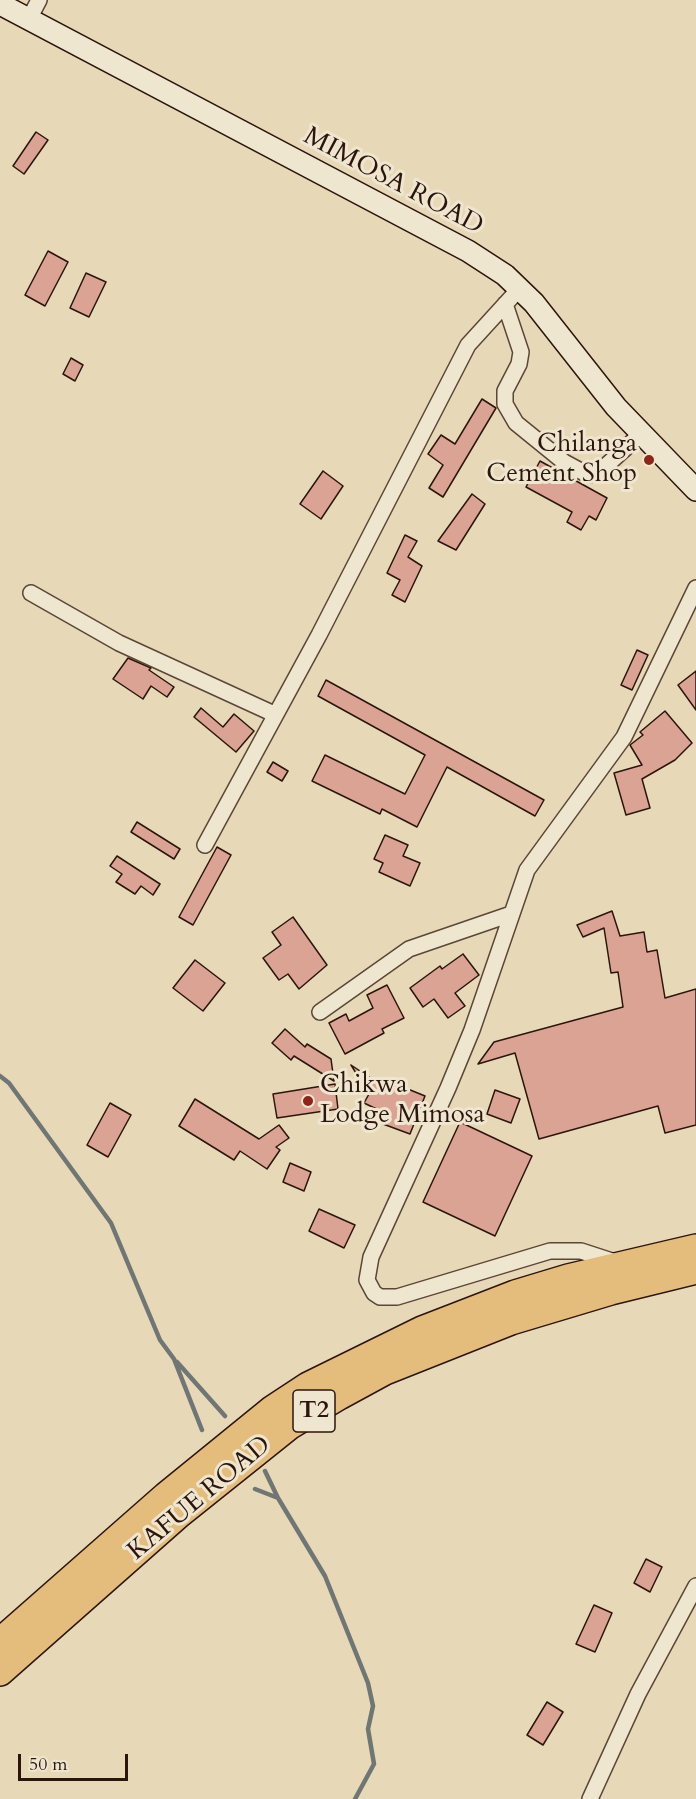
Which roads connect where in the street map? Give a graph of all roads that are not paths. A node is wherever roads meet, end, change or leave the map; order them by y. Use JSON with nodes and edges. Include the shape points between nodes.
{"nodes":[{"id":1,"x":39,"y":0,"type":"edge"},
{"id":2,"x":0,"y":4,"type":"edge"},
{"id":3,"x":29,"y":20,"type":"junction"},
{"id":4,"x":520,"y":288,"type":"junction"},
{"id":5,"x":505,"y":304,"type":"junction"},
{"id":6,"x":641,"y":434,"type":"junction"},
{"id":7,"x":696,"y":490,"type":"edge"},
{"id":8,"x":696,"y":588,"type":"edge"},
{"id":9,"x":31,"y":593,"type":"dead end"},
{"id":10,"x":274,"y":714,"type":"junction"},
{"id":11,"x":205,"y":845,"type":"dead end"},
{"id":12,"x":511,"y":914,"type":"junction"},
{"id":13,"x":320,"y":1012,"type":"dead end"},
{"id":14,"x":696,"y":1248,"type":"edge"},
{"id":15,"x":623,"y":1265,"type":"junction"},
{"id":16,"x":696,"y":1270,"type":"edge"},
{"id":17,"x":696,"y":1586,"type":"edge"},
{"id":18,"x":0,"y":1642,"type":"edge"},
{"id":19,"x":0,"y":1672,"type":"edge"},
{"id":20,"x":590,"y":1799,"type":"edge"}],
"edges":[{"from":1,"to":3,"type":"street"},
{"from":2,"to":3,"type":"street","name":"MIMOSA ROAD"},
{"from":3,"to":4,"type":"street","name":"MIMOSA ROAD","via":[[468,251]]},
{"from":4,"to":5,"type":"street"},
{"from":4,"to":6,"type":"street","name":"MIMOSA ROAD"},
{"from":5,"to":6,"type":"street","via":[[521,352],[505,391],[506,404],[516,423],[564,462],[588,475],[598,473]]},
{"from":5,"to":10,"type":"street","via":[[468,345],[319,635]]},
{"from":6,"to":7,"type":"street","name":"MIMOSA ROAD"},
{"from":8,"to":12,"type":"street","via":[[624,737],[527,870]]},
{"from":9,"to":10,"type":"street","via":[[111,639]]},
{"from":10,"to":11,"type":"street"},
{"from":12,"to":13,"type":"street","via":[[409,949]]},
{"from":12,"to":15,"type":"street","via":[[472,1030],[372,1257],[367,1272],[370,1288],[380,1296],[397,1297],[550,1251],[581,1251]]},
{"from":14,"to":15,"type":"highway","name":"KAFUE ROAD","number":"T2"},
{"from":15,"to":18,"type":"highway","name":"KAFUE ROAD","number":"T2","via":[[568,1278],[462,1314],[308,1386],[273,1409],[166,1496]]},
{"from":16,"to":19,"type":"highway","name":"KAFUE ROAD","number":"T2","via":[[491,1328],[385,1371],[339,1396],[289,1426],[178,1514]]},
{"from":17,"to":20,"type":"street","via":[[638,1694]]}]}
